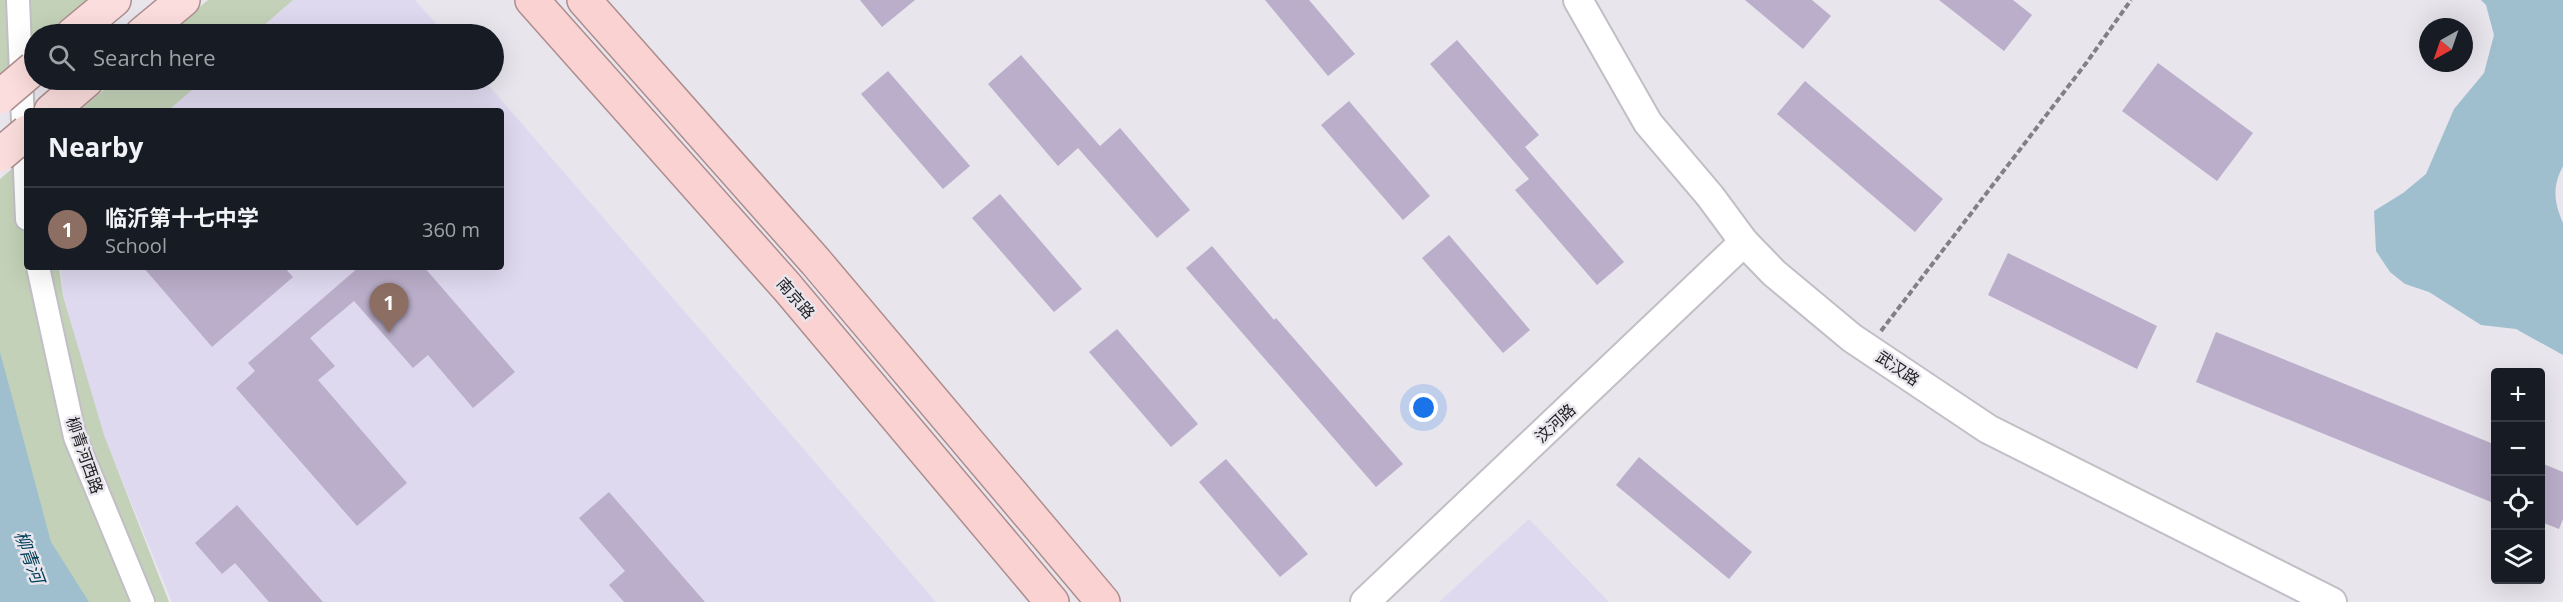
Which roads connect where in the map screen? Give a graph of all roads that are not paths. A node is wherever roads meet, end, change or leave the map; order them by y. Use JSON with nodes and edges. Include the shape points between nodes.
{"nodes":[{"id":1,"x":18,"y":0,"type":"edge"},
{"id":2,"x":114,"y":0,"type":"edge"},
{"id":3,"x":183,"y":0,"type":"edge"},
{"id":4,"x":532,"y":0,"type":"edge"},
{"id":5,"x":584,"y":0,"type":"edge"},
{"id":6,"x":1578,"y":0,"type":"edge"},
{"id":7,"x":85,"y":24,"type":"edge"},
{"id":8,"x":154,"y":24,"type":"edge"},
{"id":9,"x":24,"y":77,"type":"edge"},
{"id":10,"x":75,"y":90,"type":"edge"},
{"id":11,"x":0,"y":97,"type":"edge"},
{"id":12,"x":54,"y":108,"type":"edge"},
{"id":13,"x":24,"y":135,"type":"edge"},
{"id":14,"x":24,"y":146,"type":"edge"},
{"id":15,"x":0,"y":155,"type":"edge"},
{"id":16,"x":1744,"y":242,"type":"junction"},
{"id":17,"x":39,"y":270,"type":"edge"},
{"id":18,"x":143,"y":602,"type":"edge"},
{"id":19,"x":1052,"y":602,"type":"edge"},
{"id":20,"x":1103,"y":602,"type":"edge"},
{"id":21,"x":1365,"y":602,"type":"edge"},
{"id":22,"x":2332,"y":602,"type":"edge"}],
"edges":[{"from":1,"to":14,"type":"street"},
{"from":2,"to":7,"type":"main road"},
{"from":3,"to":8,"type":"main road"},
{"from":4,"to":19,"type":"highway","name":"南京路","via":[[787,287]]},
{"from":5,"to":20,"type":"highway","via":[[816,262]]},
{"from":6,"to":16,"type":"street","name":"武汉路","via":[[1648,123]]},
{"from":9,"to":11,"type":"main road","bridge":true},
{"from":10,"to":12,"type":"main road"},
{"from":13,"to":15,"type":"main road","bridge":true},
{"from":16,"to":21,"type":"street","name":"汶河路"},
{"from":16,"to":22,"type":"street","name":"武汉路","via":[[1774,273],[1852,338],[1988,429]]},
{"from":17,"to":18,"type":"street","name":"柳青河西路","via":[[75,437]]}]}
